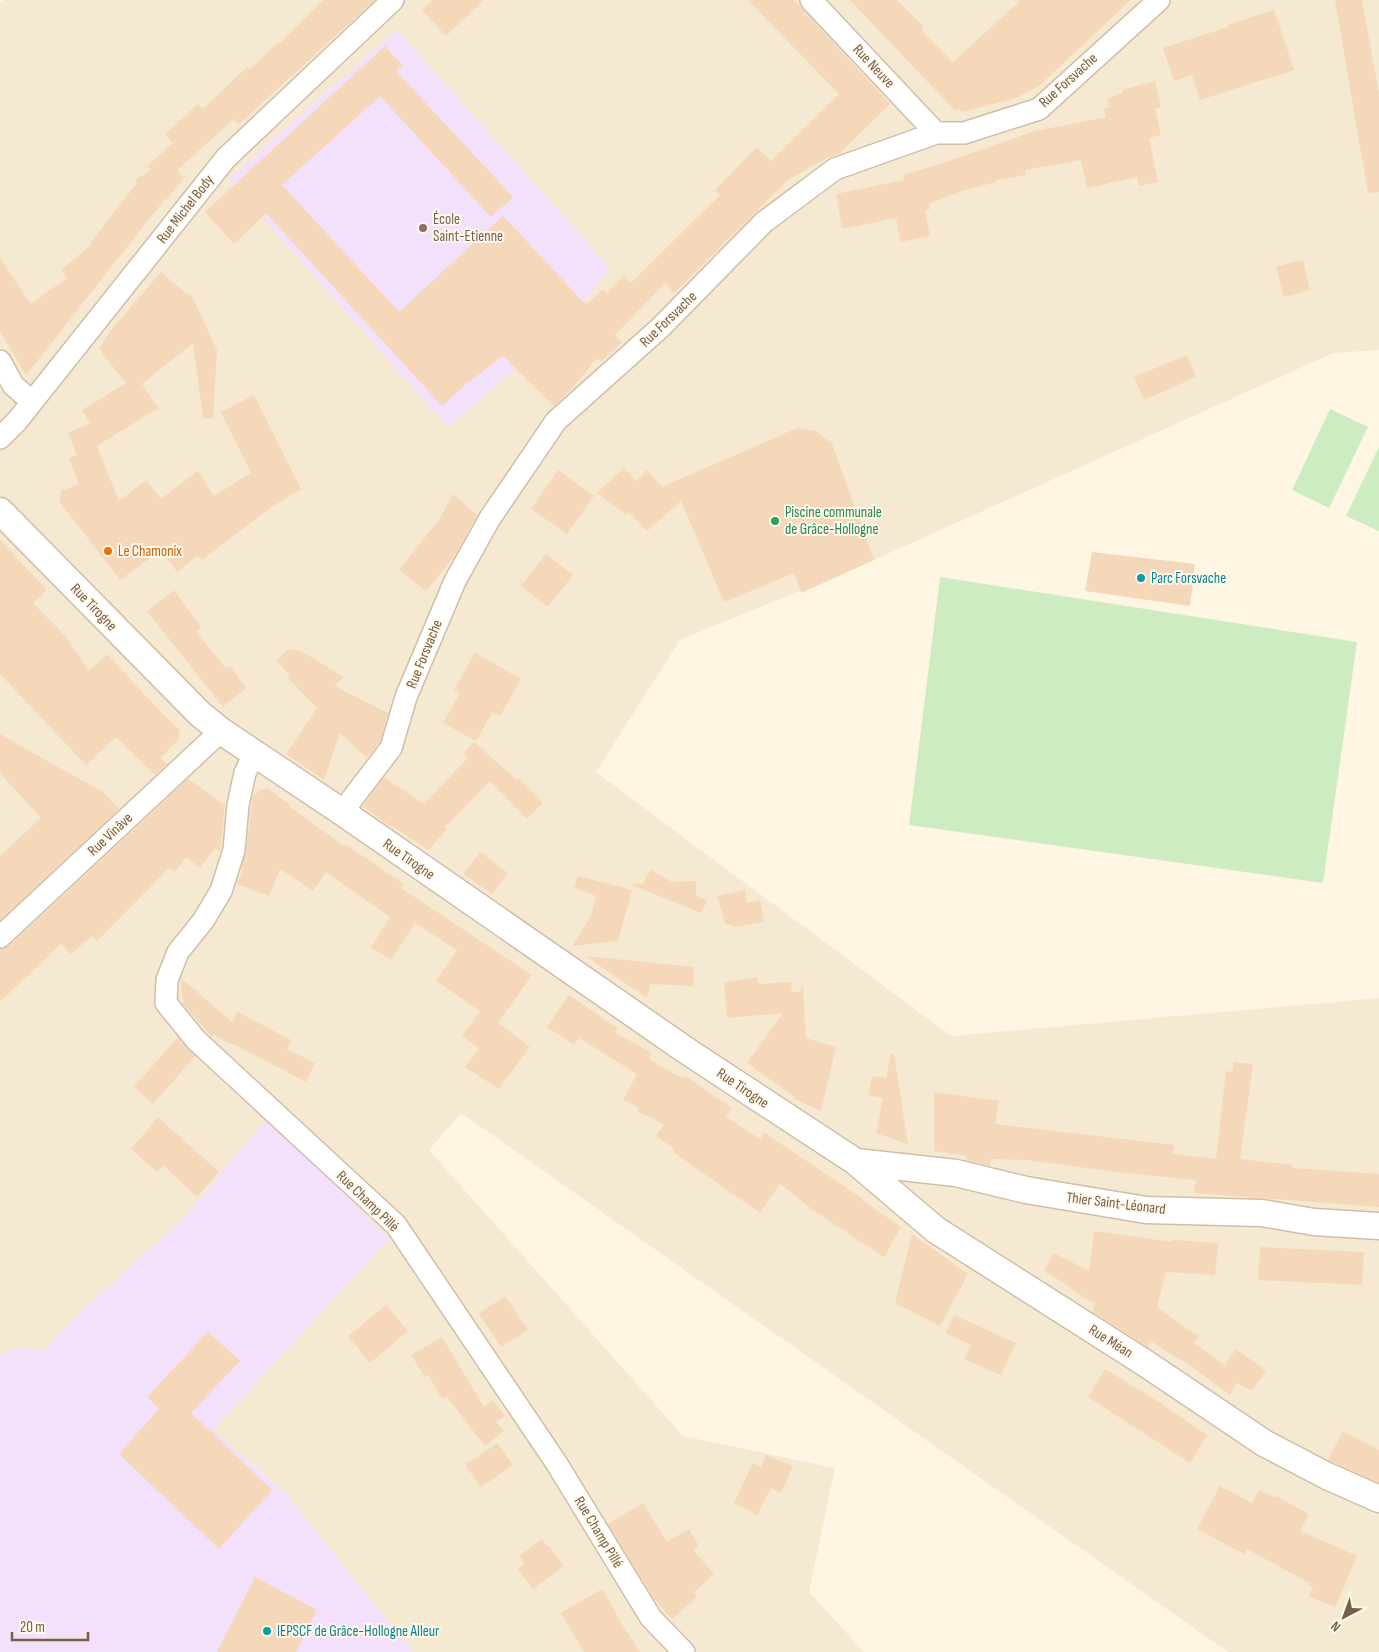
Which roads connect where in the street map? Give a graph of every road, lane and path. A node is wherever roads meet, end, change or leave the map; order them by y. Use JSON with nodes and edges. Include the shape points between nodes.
{"nodes":[{"id":1,"x":392,"y":0,"type":"edge"},
{"id":2,"x":811,"y":0,"type":"edge"},
{"id":3,"x":1159,"y":0,"type":"edge"},
{"id":4,"x":936,"y":133,"type":"junction"},
{"id":5,"x":0,"y":361,"type":"edge"},
{"id":6,"x":32,"y":402,"type":"junction"},
{"id":7,"x":0,"y":438,"type":"edge"},
{"id":8,"x":0,"y":510,"type":"edge"},
{"id":9,"x":221,"y":731,"type":"junction"},
{"id":10,"x":254,"y":754,"type":"junction"},
{"id":11,"x":342,"y":812,"type":"junction"},
{"id":12,"x":0,"y":937,"type":"edge"},
{"id":13,"x":856,"y":1162,"type":"junction"},
{"id":14,"x":1379,"y":1226,"type":"edge"},
{"id":15,"x":1379,"y":1499,"type":"edge"},
{"id":16,"x":684,"y":1652,"type":"edge"}],
"edges":[{"from":1,"to":6,"type":"street","name":"Rue Michel Body","via":[[226,158]]},
{"from":2,"to":4,"type":"street","name":"Rue Neuve"},
{"from":3,"to":4,"type":"street","name":"Rue Forsvache","via":[[1039,108],[964,133]]},
{"from":4,"to":11,"type":"street","name":"Rue Forsvache","via":[[835,169],[780,208],[661,327],[556,421],[490,518],[455,581],[406,697],[391,748]]},
{"from":5,"to":6,"type":"street","via":[[13,385]]},
{"from":6,"to":7,"type":"street","name":"Rue Michel Body"},
{"from":8,"to":9,"type":"street","name":"Rue Tirogne","via":[[200,714]]},
{"from":9,"to":10,"type":"street","name":"Rue Tirogne"},
{"from":9,"to":12,"type":"street","name":"Rue Vinâve"},
{"from":10,"to":11,"type":"street","name":"Rue Tirogne"},
{"from":10,"to":16,"type":"street","name":"Rue Champ Pillé","via":[[245,773],[234,850],[221,891],[203,921],[178,952],[167,980],[166,1003],[196,1040],[396,1225],[557,1464],[651,1618]]},
{"from":11,"to":13,"type":"street","name":"Rue Tirogne","via":[[687,1051]]},
{"from":13,"to":14,"type":"street","name":"Thier Saint-Léonard","via":[[956,1173],[1026,1190],[1146,1210],[1262,1213],[1314,1222]]},
{"from":13,"to":15,"type":"street","name":"Rue Méan","via":[[936,1230],[1146,1363],[1264,1443]]}]}
